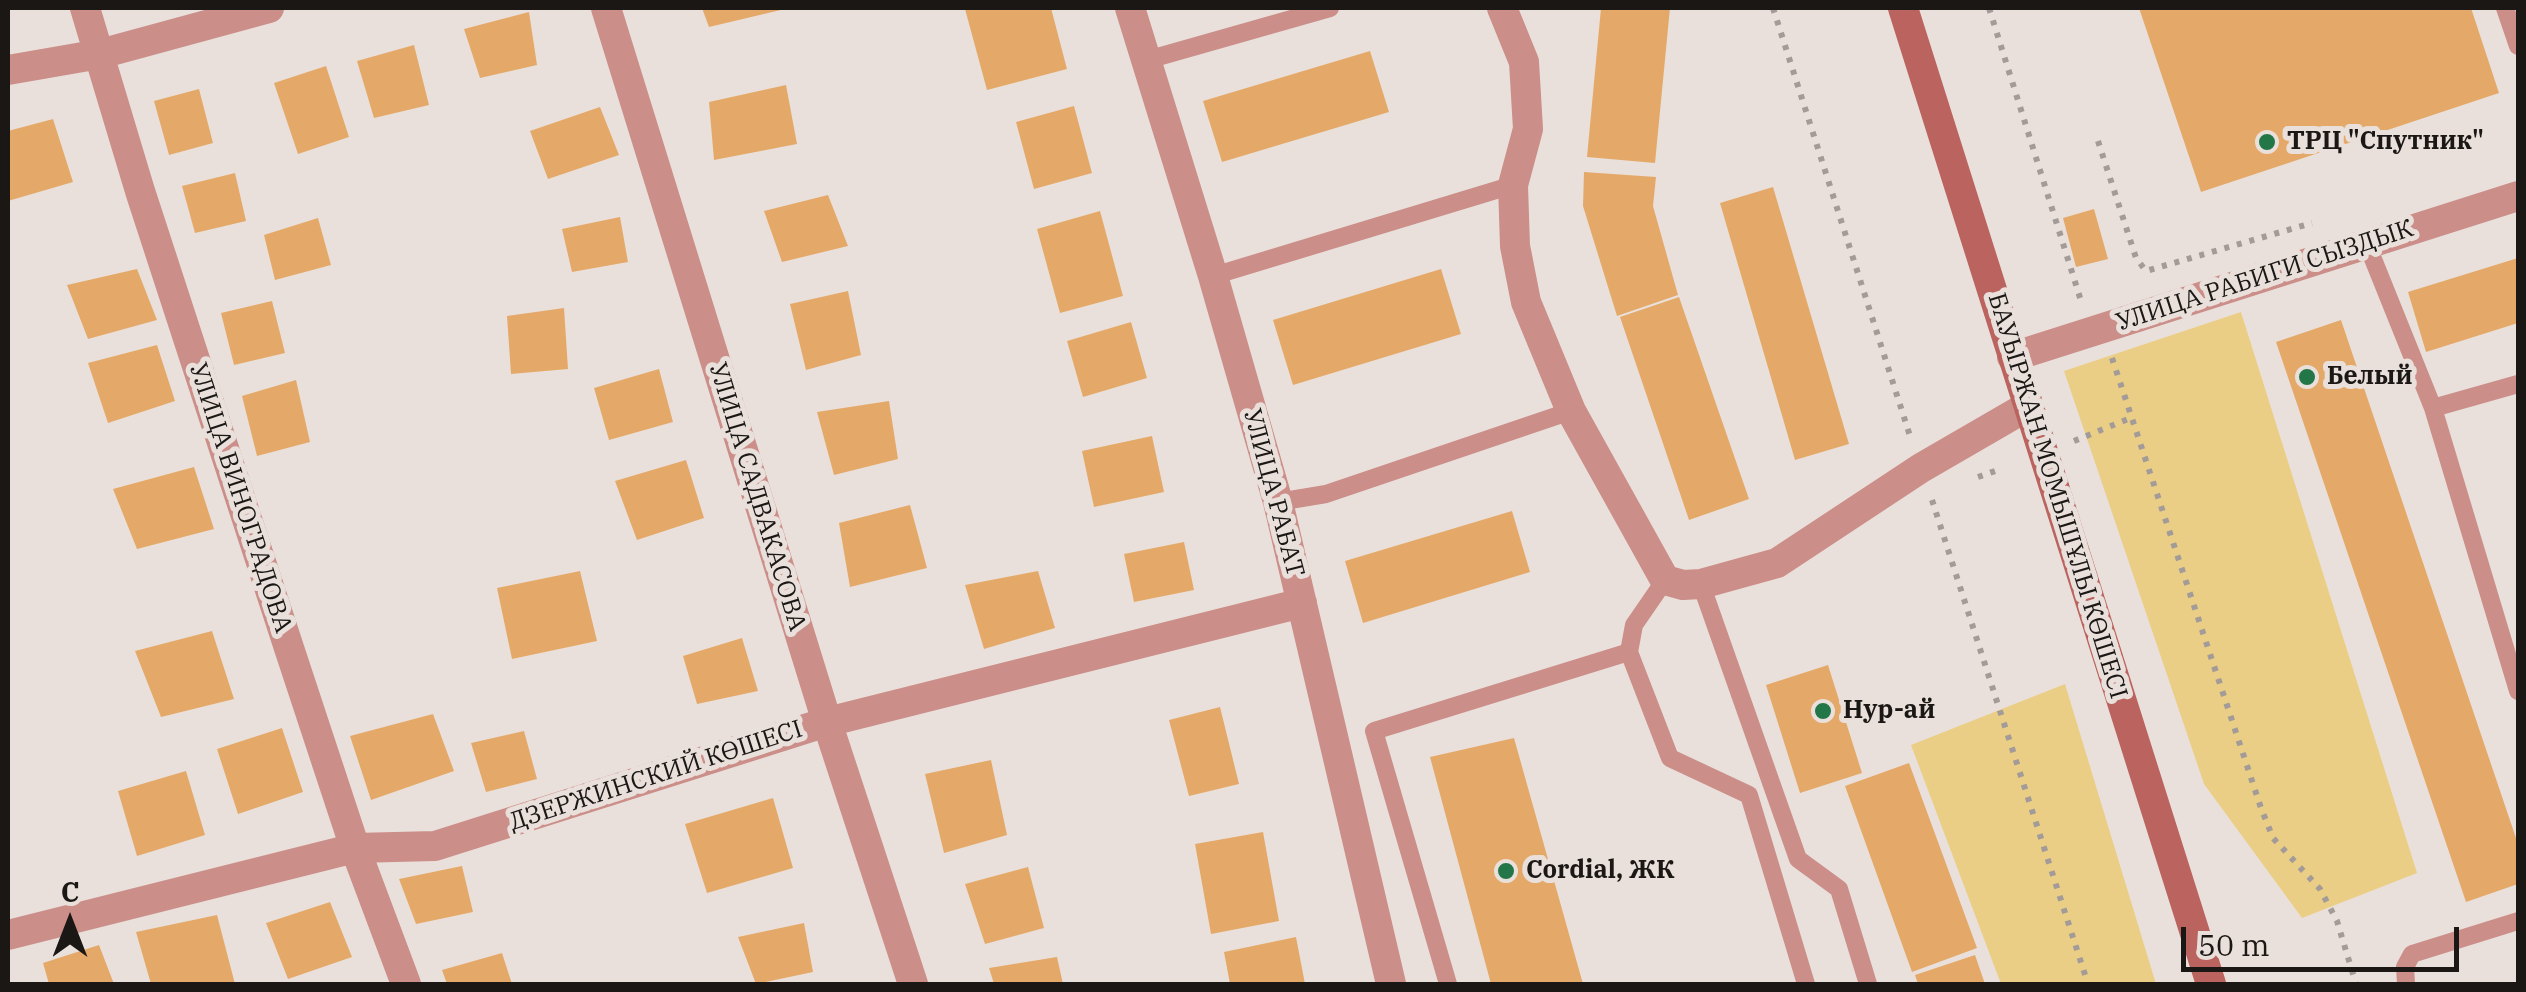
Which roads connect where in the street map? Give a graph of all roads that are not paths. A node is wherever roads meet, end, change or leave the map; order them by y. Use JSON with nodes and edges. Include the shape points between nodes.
{"nodes":[{"id":1,"x":85,"y":8,"type":"edge"},
{"id":2,"x":270,"y":8,"type":"edge"},
{"id":3,"x":606,"y":8,"type":"edge"},
{"id":4,"x":1130,"y":8,"type":"edge"},
{"id":5,"x":1330,"y":8,"type":"edge"},
{"id":6,"x":1502,"y":8,"type":"edge"},
{"id":7,"x":1903,"y":8,"type":"edge"},
{"id":8,"x":2505,"y":8,"type":"edge"},
{"id":9,"x":2518,"y":46,"type":"edge"},
{"id":10,"x":100,"y":54,"type":"junction"},
{"id":11,"x":1147,"y":60,"type":"junction"},
{"id":12,"x":8,"y":70,"type":"edge"},
{"id":13,"x":1513,"y":186,"type":"junction"},
{"id":14,"x":2518,"y":196,"type":"edge"},
{"id":15,"x":2366,"y":244,"type":"junction"},
{"id":16,"x":1213,"y":276,"type":"junction"},
{"id":17,"x":2012,"y":356,"type":"junction"},
{"id":18,"x":2518,"y":384,"type":"edge"},
{"id":19,"x":2028,"y":406,"type":"junction"},
{"id":20,"x":2433,"y":408,"type":"junction"},
{"id":21,"x":1571,"y":411,"type":"junction"},
{"id":22,"x":1278,"y":502,"type":"junction"},
{"id":23,"x":1666,"y":580,"type":"junction"},
{"id":24,"x":1702,"y":584,"type":"junction"},
{"id":25,"x":1302,"y":603,"type":"junction"},
{"id":26,"x":1629,"y":652,"type":"junction"},
{"id":27,"x":2518,"y":690,"type":"edge"},
{"id":28,"x":827,"y":722,"type":"junction"},
{"id":29,"x":355,"y":848,"type":"junction"},
{"id":30,"x":2518,"y":921,"type":"edge"},
{"id":31,"x":8,"y":935,"type":"edge"},
{"id":32,"x":406,"y":984,"type":"edge"},
{"id":33,"x":913,"y":984,"type":"edge"},
{"id":34,"x":1391,"y":984,"type":"edge"},
{"id":35,"x":1448,"y":984,"type":"edge"},
{"id":36,"x":1806,"y":984,"type":"edge"},
{"id":37,"x":1868,"y":984,"type":"edge"},
{"id":38,"x":2211,"y":984,"type":"edge"},
{"id":39,"x":2406,"y":984,"type":"edge"}],
"edges":[{"from":1,"to":10,"type":"street","name":"УЛИЦА ВИНОГРАДОВА"},
{"from":2,"to":10,"type":"street"},
{"from":3,"to":28,"type":"street","name":"УЛИЦА САДВАКАСОВА"},
{"from":4,"to":11,"type":"street","name":"УЛИЦА РАБАТ"},
{"from":5,"to":11,"type":"lane"},
{"from":6,"to":13,"type":"street","via":[[1524,62],[1528,130]]},
{"from":7,"to":17,"type":"main road","name":"БАУЫРЖАН МОМЫШҰЛЫ КӨШЕСІ"},
{"from":8,"to":9,"type":"lane"},
{"from":10,"to":12,"type":"street"},
{"from":10,"to":29,"type":"street","name":"УЛИЦА ВИНОГРАДОВА"},
{"from":11,"to":16,"type":"street","name":"УЛИЦА РАБАТ"},
{"from":13,"to":16,"type":"lane"},
{"from":13,"to":21,"type":"street","via":[[1526,302]]},
{"from":14,"to":15,"type":"street","name":"УЛИЦА РАБИГИ СЫЗДЫК"},
{"from":15,"to":17,"type":"street","name":"УЛИЦА РАБИГИ СЫЗДЫК"},
{"from":15,"to":20,"type":"lane"},
{"from":16,"to":22,"type":"street","name":"УЛИЦА РАБАТ"},
{"from":17,"to":19,"type":"main road","name":"БАУЫРЖАН МОМЫШҰЛЫ КӨШЕСІ"},
{"from":18,"to":20,"type":"lane"},
{"from":19,"to":24,"type":"street","via":[[1776,563]]},
{"from":19,"to":38,"type":"main road","name":"БАУЫРЖАН МОМЫШҰЛЫ КӨШЕСІ"},
{"from":20,"to":27,"type":"lane"},
{"from":21,"to":22,"type":"lane","via":[[1326,494]]},
{"from":21,"to":23,"type":"street"},
{"from":22,"to":25,"type":"street","name":"УЛИЦА РАБАТ"},
{"from":23,"to":24,"type":"street"},
{"from":23,"to":26,"type":"lane","via":[[1634,626]]},
{"from":24,"to":37,"type":"lane","via":[[1798,859],[1839,889]]},
{"from":25,"to":28,"type":"street","name":"ДЗЕРЖИНСКИЙ КӨШЕСІ"},
{"from":25,"to":34,"type":"street","name":"УЛИЦА РАБАТ"},
{"from":26,"to":35,"type":"lane","via":[[1374,730]]},
{"from":26,"to":36,"type":"lane","via":[[1670,758],[1749,795]]},
{"from":28,"to":29,"type":"street","name":"ДЗЕРЖИНСКИЙ КӨШЕСІ","via":[[435,846]]},
{"from":28,"to":33,"type":"street","name":"УЛИЦА САДВАКАСОВА"},
{"from":29,"to":31,"type":"street","name":"ДЗЕРЖИНСКИЙ КӨШЕСІ"},
{"from":29,"to":32,"type":"street","name":"УЛИЦА ВИНОГРАДОВА"},
{"from":30,"to":39,"type":"lane","via":[[2412,954]]}]}
